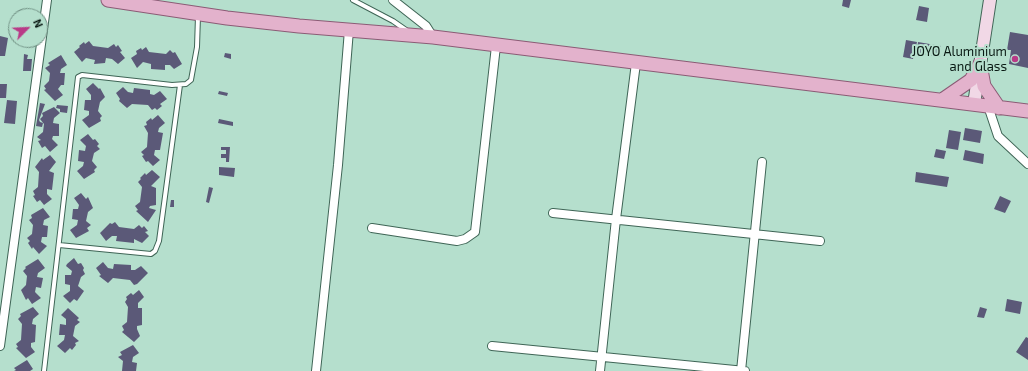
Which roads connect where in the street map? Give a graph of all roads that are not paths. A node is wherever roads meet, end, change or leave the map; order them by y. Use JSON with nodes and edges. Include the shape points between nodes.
{"nodes":[{"id":1,"x":47,"y":0,"type":"edge"},
{"id":2,"x":108,"y":0,"type":"edge"},
{"id":3,"x":353,"y":0,"type":"edge"},
{"id":4,"x":393,"y":0,"type":"edge"},
{"id":5,"x":990,"y":0,"type":"edge"},
{"id":6,"x":198,"y":13,"type":"junction"},
{"id":7,"x":349,"y":30,"type":"junction"},
{"id":8,"x":413,"y":36,"type":"junction"},
{"id":9,"x":432,"y":37,"type":"junction"},
{"id":10,"x":496,"y":46,"type":"junction"},
{"id":11,"x":636,"y":63,"type":"junction"},
{"id":12,"x":980,"y":64,"type":"junction"},
{"id":13,"x":180,"y":85,"type":"junction"},
{"id":14,"x":942,"y":100,"type":"junction"},
{"id":15,"x":974,"y":104,"type":"junction"},
{"id":16,"x":993,"y":107,"type":"junction"},
{"id":17,"x":1028,"y":111,"type":"edge"},
{"id":18,"x":762,"y":162,"type":"dead end"},
{"id":19,"x":1028,"y":164,"type":"edge"},
{"id":20,"x":553,"y":213,"type":"dead end"},
{"id":21,"x":616,"y":219,"type":"junction"},
{"id":22,"x":372,"y":228,"type":"dead end"},
{"id":23,"x":754,"y":234,"type":"junction"},
{"id":24,"x":820,"y":240,"type":"dead end"},
{"id":25,"x":59,"y":245,"type":"junction"},
{"id":26,"x":0,"y":346,"type":"edge"},
{"id":27,"x":492,"y":346,"type":"dead end"},
{"id":28,"x":602,"y":355,"type":"junction"},
{"id":29,"x":44,"y":371,"type":"edge"},
{"id":30,"x":316,"y":371,"type":"edge"},
{"id":31,"x":600,"y":371,"type":"edge"},
{"id":32,"x":741,"y":371,"type":"edge"},
{"id":33,"x":746,"y":371,"type":"edge"}],
"edges":[{"from":1,"to":26,"type":"street"},
{"from":2,"to":6,"type":"main road","via":[[151,4]]},
{"from":3,"to":8,"type":"lane","via":[[393,21]]},
{"from":4,"to":9,"type":"street","via":[[426,26]]},
{"from":5,"to":12,"type":"main road"},
{"from":6,"to":7,"type":"main road"},
{"from":6,"to":13,"type":"lane","via":[[197,47],[191,80]]},
{"from":7,"to":8,"type":"main road"},
{"from":7,"to":30,"type":"street","via":[[338,165]]},
{"from":8,"to":9,"type":"main road"},
{"from":9,"to":10,"type":"main road"},
{"from":10,"to":11,"type":"main road"},
{"from":10,"to":22,"type":"street","via":[[475,232],[457,241]]},
{"from":11,"to":14,"type":"main road"},
{"from":11,"to":21,"type":"street"},
{"from":12,"to":14,"type":"main road","via":[[971,80]]},
{"from":12,"to":15,"type":"main road"},
{"from":12,"to":16,"type":"main road","via":[[984,86]]},
{"from":13,"to":25,"type":"lane","via":[[159,241],[155,251],[151,254]]},
{"from":13,"to":25,"type":"lane","via":[[82,74],[78,77]]},
{"from":14,"to":15,"type":"main road"},
{"from":15,"to":16,"type":"main road"},
{"from":16,"to":17,"type":"main road"},
{"from":16,"to":19,"type":"street","via":[[998,136]]},
{"from":18,"to":23,"type":"street"},
{"from":20,"to":21,"type":"street"},
{"from":21,"to":23,"type":"street"},
{"from":21,"to":28,"type":"street"},
{"from":23,"to":24,"type":"street"},
{"from":23,"to":32,"type":"street"},
{"from":25,"to":29,"type":"lane"},
{"from":27,"to":28,"type":"street"},
{"from":28,"to":31,"type":"street"},
{"from":28,"to":32,"type":"street"},
{"from":32,"to":33,"type":"street"}]}
